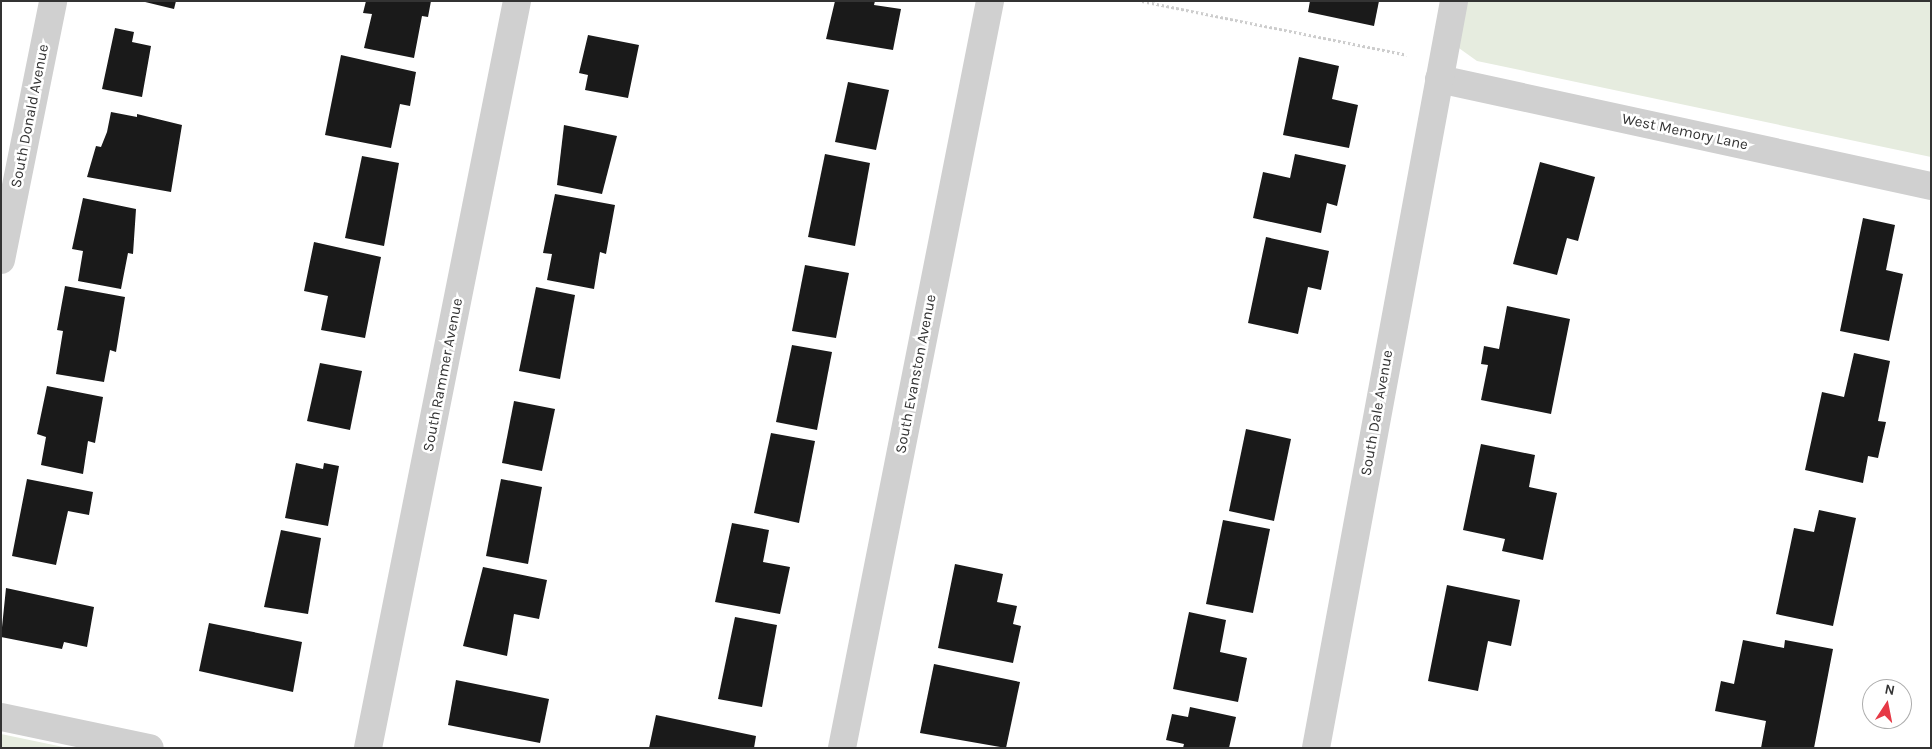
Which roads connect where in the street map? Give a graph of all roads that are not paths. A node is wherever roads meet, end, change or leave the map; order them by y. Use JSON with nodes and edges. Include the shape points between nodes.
{"nodes":[{"id":1,"x":53,"y":1,"type":"edge"},
{"id":2,"x":517,"y":1,"type":"edge"},
{"id":3,"x":990,"y":1,"type":"edge"},
{"id":4,"x":1454,"y":1,"type":"edge"},
{"id":5,"x":1439,"y":79,"type":"junction"},
{"id":6,"x":1931,"y":186,"type":"edge"},
{"id":7,"x":1,"y":260,"type":"edge"},
{"id":8,"x":1,"y":717,"type":"edge"},
{"id":9,"x":150,"y":748,"type":"edge"},
{"id":10,"x":368,"y":748,"type":"edge"},
{"id":11,"x":842,"y":748,"type":"edge"},
{"id":12,"x":1316,"y":748,"type":"edge"}],
"edges":[{"from":1,"to":7,"type":"street","name":"South Donald Avenue"},
{"from":2,"to":10,"type":"street","name":"South Rammer Avenue"},
{"from":3,"to":11,"type":"street","name":"South Evanston Avenue"},
{"from":4,"to":5,"type":"street","name":"South Dale Avenue"},
{"from":5,"to":6,"type":"street","name":"West Memory Lane"},
{"from":5,"to":12,"type":"street","name":"South Dale Avenue"},
{"from":8,"to":9,"type":"street"}]}
